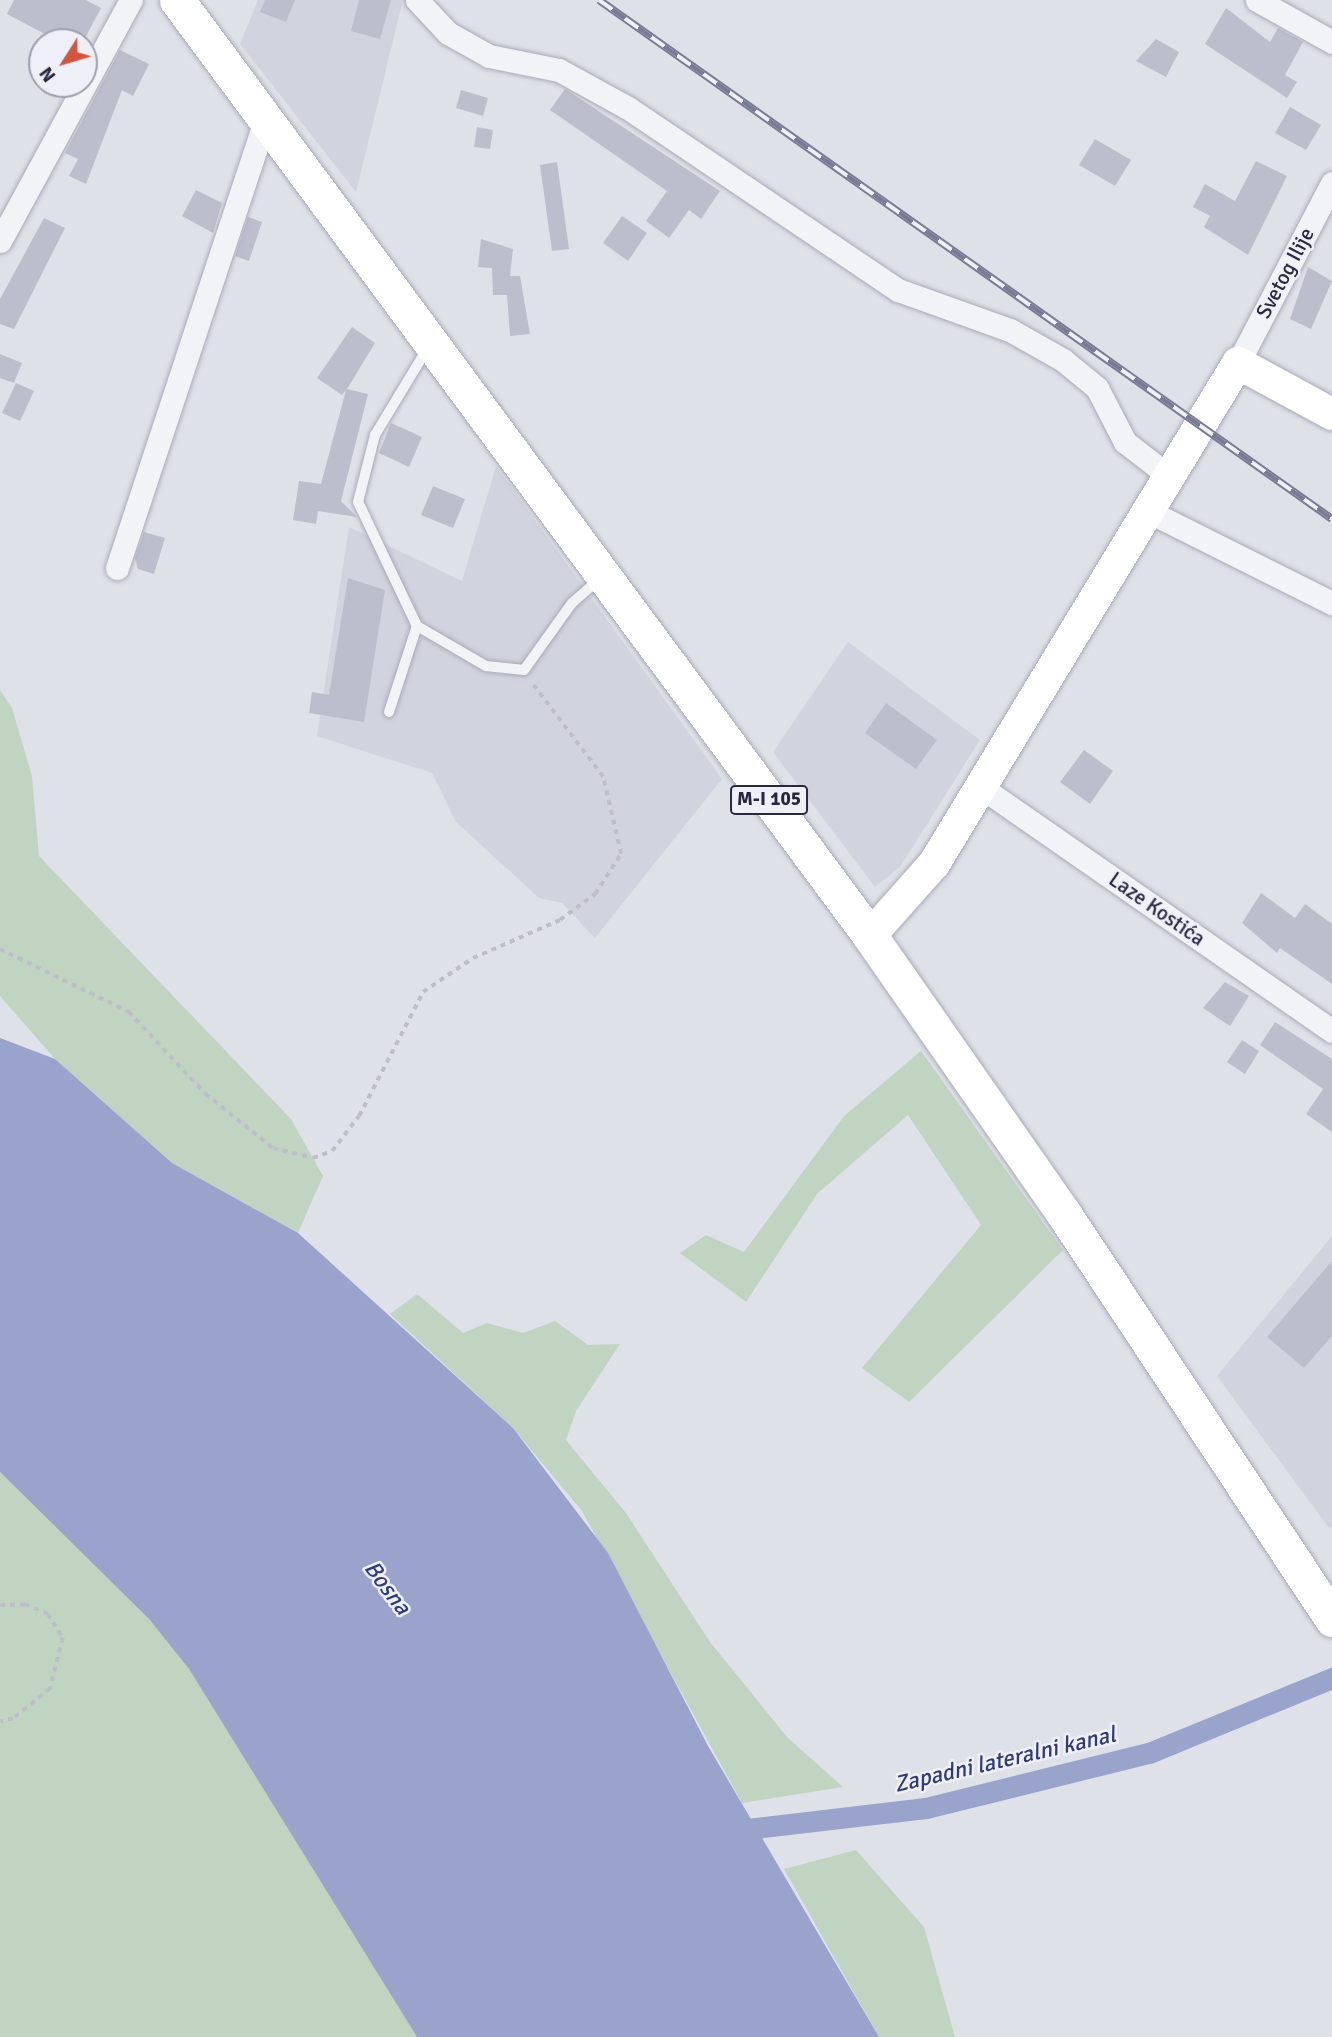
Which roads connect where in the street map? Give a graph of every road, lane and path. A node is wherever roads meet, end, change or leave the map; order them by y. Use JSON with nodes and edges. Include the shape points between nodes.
{"nodes":[{"id":1,"x":131,"y":0,"type":"edge"},
{"id":2,"x":177,"y":0,"type":"edge"},
{"id":3,"x":416,"y":0,"type":"edge"},
{"id":4,"x":1258,"y":0,"type":"edge"},
{"id":5,"x":1332,"y":42,"type":"edge"},
{"id":6,"x":266,"y":117,"type":"junction"},
{"id":7,"x":1332,"y":183,"type":"edge"},
{"id":8,"x":0,"y":241,"type":"edge"},
{"id":9,"x":431,"y":342,"type":"junction"},
{"id":10,"x":1238,"y":363,"type":"junction"},
{"id":11,"x":1332,"y":414,"type":"edge"},
{"id":12,"x":1169,"y":476,"type":"junction"},
{"id":13,"x":1148,"y":511,"type":"junction"},
{"id":14,"x":117,"y":568,"type":"dead end"},
{"id":15,"x":603,"y":576,"type":"junction"},
{"id":16,"x":1332,"y":603,"type":"edge"},
{"id":17,"x":417,"y":626,"type":"junction"},
{"id":18,"x":524,"y":670,"type":"junction"},
{"id":19,"x":389,"y":712,"type":"dead end"},
{"id":20,"x":981,"y":787,"type":"junction"},
{"id":21,"x":870,"y":936,"type":"junction"},
{"id":22,"x":0,"y":950,"type":"edge"},
{"id":23,"x":1332,"y":1031,"type":"edge"},
{"id":24,"x":0,"y":1605,"type":"edge"},
{"id":25,"x":1332,"y":1619,"type":"edge"},
{"id":26,"x":0,"y":1721,"type":"edge"}],
"edges":[{"from":1,"to":8,"type":"street"},
{"from":2,"to":6,"type":"main road","number":"M-I 105"},
{"from":3,"to":12,"type":"street","via":[[448,33],[489,56],[559,70],[628,108],[898,290],[1010,330],[1063,360],[1097,388],[1125,442]]},
{"from":4,"to":5,"type":"street"},
{"from":6,"to":9,"type":"main road","number":"M-I 105"},
{"from":6,"to":14,"type":"street"},
{"from":7,"to":10,"type":"street","name":"Svetog Ilije"},
{"from":9,"to":15,"type":"main road","number":"M-I 105"},
{"from":9,"to":17,"type":"lane","via":[[375,435],[358,502]]},
{"from":10,"to":11,"type":"street"},
{"from":10,"to":12,"type":"street"},
{"from":12,"to":13,"type":"street"},
{"from":13,"to":16,"type":"street"},
{"from":13,"to":20,"type":"street"},
{"from":15,"to":18,"type":"lane","via":[[572,603]]},
{"from":15,"to":21,"type":"main road","number":"M-I 105"},
{"from":17,"to":18,"type":"lane","via":[[486,666]]},
{"from":17,"to":19,"type":"lane"},
{"from":18,"to":22,"type":"path","via":[[603,777],[621,854],[595,894],[561,920],[473,958],[423,992],[359,1116],[332,1151],[313,1158],[273,1148],[206,1094],[129,1012]]},
{"from":20,"to":21,"type":"street","via":[[911,896]]},
{"from":20,"to":23,"type":"street","name":"Laze Kostića"},
{"from":21,"to":25,"type":"main road","number":"M-I 105","via":[[1072,1225]]},
{"from":24,"to":26,"type":"path","via":[[25,1604],[48,1614],[63,1638],[50,1689],[13,1720]]}]}
